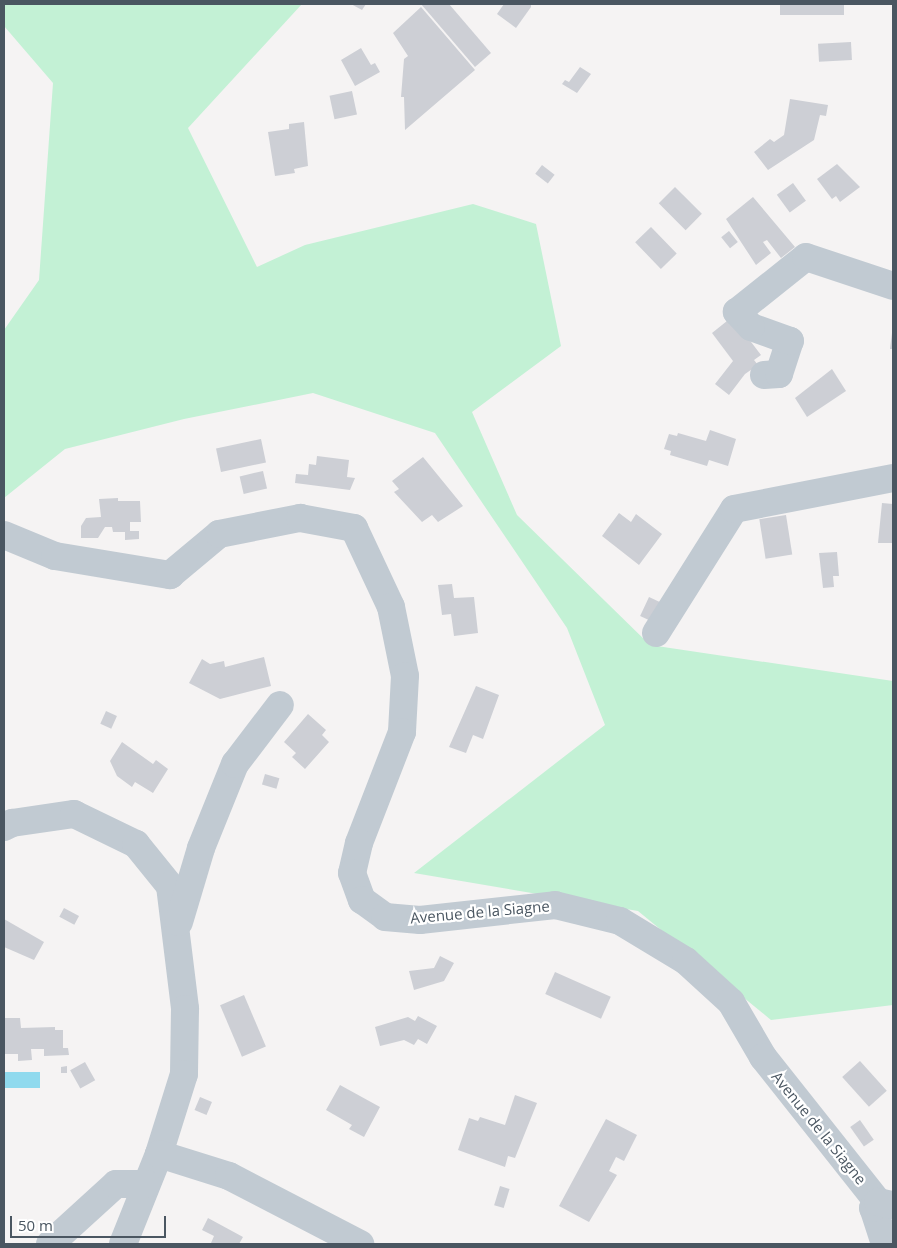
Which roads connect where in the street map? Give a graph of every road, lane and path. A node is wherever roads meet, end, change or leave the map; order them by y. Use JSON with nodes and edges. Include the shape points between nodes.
{"nodes":[{"id":1,"x":893,"y":286,"type":"edge"},
{"id":2,"x":764,"y":375,"type":"dead end"},
{"id":3,"x":893,"y":478,"type":"edge"},
{"id":4,"x":4,"y":535,"type":"edge"},
{"id":5,"x":656,"y":633,"type":"dead end"},
{"id":6,"x":280,"y":705,"type":"dead end"},
{"id":7,"x":4,"y":827,"type":"edge"},
{"id":8,"x":178,"y":928,"type":"junction"},
{"id":9,"x":160,"y":1154,"type":"junction"},
{"id":10,"x":146,"y":1184,"type":"junction"},
{"id":11,"x":886,"y":1203,"type":"edge"},
{"id":12,"x":50,"y":1244,"type":"edge"},
{"id":13,"x":123,"y":1244,"type":"edge"},
{"id":14,"x":360,"y":1244,"type":"edge"},
{"id":15,"x":885,"y":1244,"type":"edge"}],
"edges":[{"from":1,"to":2,"type":"street","via":[[806,257],[737,312],[751,327],[790,341],[779,374]]},
{"from":3,"to":5,"type":"street","via":[[734,509]]},
{"from":4,"to":11,"type":"street","name":"Avenue de la Siagne","via":[[54,556],[170,575],[219,534],[300,518],[354,528],[392,607],[405,676],[402,732],[359,843],[352,873],[362,900],[385,916],[420,920],[555,905],[620,921],[686,961],[731,1002],[763,1057]]},
{"from":6,"to":8,"type":"street","via":[[235,764],[201,848]]},
{"from":7,"to":8,"type":"street","via":[[12,822],[74,814],[136,844],[170,886]]},
{"from":8,"to":9,"type":"street","via":[[185,1009],[184,1074]]},
{"from":9,"to":10,"type":"street"},
{"from":9,"to":14,"type":"street","via":[[229,1176]]},
{"from":10,"to":12,"type":"street","via":[[116,1184]]},
{"from":10,"to":13,"type":"street"},
{"from":11,"to":15,"type":"street","via":[[873,1208]]}]}
